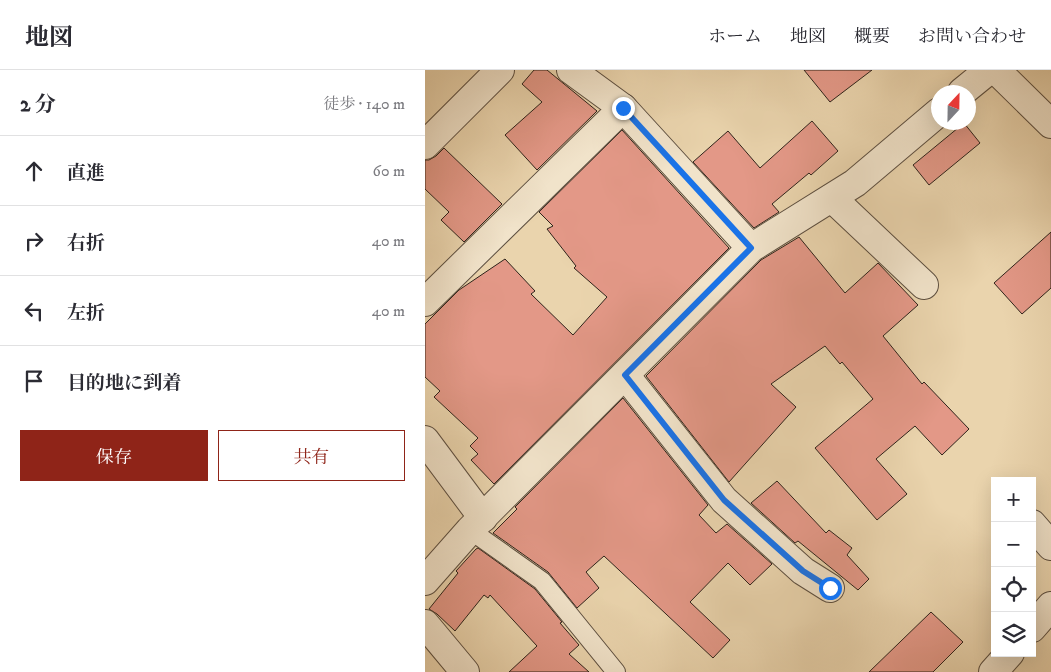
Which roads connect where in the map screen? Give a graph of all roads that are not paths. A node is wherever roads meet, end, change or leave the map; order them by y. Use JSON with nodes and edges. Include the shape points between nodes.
{"nodes":[{"id":1,"x":501,"y":70,"type":"edge"},
{"id":2,"x":571,"y":70,"type":"edge"},
{"id":3,"x":989,"y":70,"type":"edge"},
{"id":4,"x":996,"y":70,"type":"edge"},
{"id":5,"x":971,"y":85,"type":"edge"},
{"id":6,"x":623,"y":108,"type":"junction"},
{"id":7,"x":931,"y":119,"type":"edge"},
{"id":8,"x":1051,"y":124,"type":"edge"},
{"id":9,"x":425,"y":145,"type":"edge"},
{"id":10,"x":832,"y":198,"type":"junction"},
{"id":11,"x":751,"y":248,"type":"junction"},
{"id":12,"x":924,"y":285,"type":"dead end"},
{"id":13,"x":425,"y":302,"type":"edge"},
{"id":14,"x":625,"y":375,"type":"junction"},
{"id":15,"x":425,"y":440,"type":"edge"},
{"id":16,"x":477,"y":524,"type":"junction"},
{"id":17,"x":1036,"y":529,"type":"edge"},
{"id":18,"x":1051,"y":546,"type":"edge"},
{"id":19,"x":425,"y":582,"type":"edge"},
{"id":20,"x":830,"y":588,"type":"dead end"},
{"id":21,"x":1051,"y":606,"type":"edge"},
{"id":22,"x":1036,"y":623,"type":"edge"},
{"id":23,"x":425,"y":624,"type":"edge"},
{"id":24,"x":465,"y":672,"type":"edge"},
{"id":25,"x":616,"y":672,"type":"edge"}],
"edges":[{"from":1,"to":9,"type":"street"},
{"from":2,"to":6,"type":"street"},
{"from":3,"to":5,"type":"street"},
{"from":4,"to":8,"type":"street"},
{"from":6,"to":11,"type":"street"},
{"from":6,"to":13,"type":"street"},
{"from":7,"to":10,"type":"street","via":[[855,183]]},
{"from":10,"to":11,"type":"street"},
{"from":10,"to":12,"type":"street"},
{"from":11,"to":14,"type":"street"},
{"from":14,"to":16,"type":"street"},
{"from":14,"to":20,"type":"street","via":[[724,500],[803,571]]},
{"from":15,"to":16,"type":"street"},
{"from":16,"to":19,"type":"street"},
{"from":16,"to":25,"type":"lane","via":[[542,581]]},
{"from":17,"to":18,"type":"street"},
{"from":21,"to":22,"type":"street"},
{"from":23,"to":24,"type":"street"}]}
